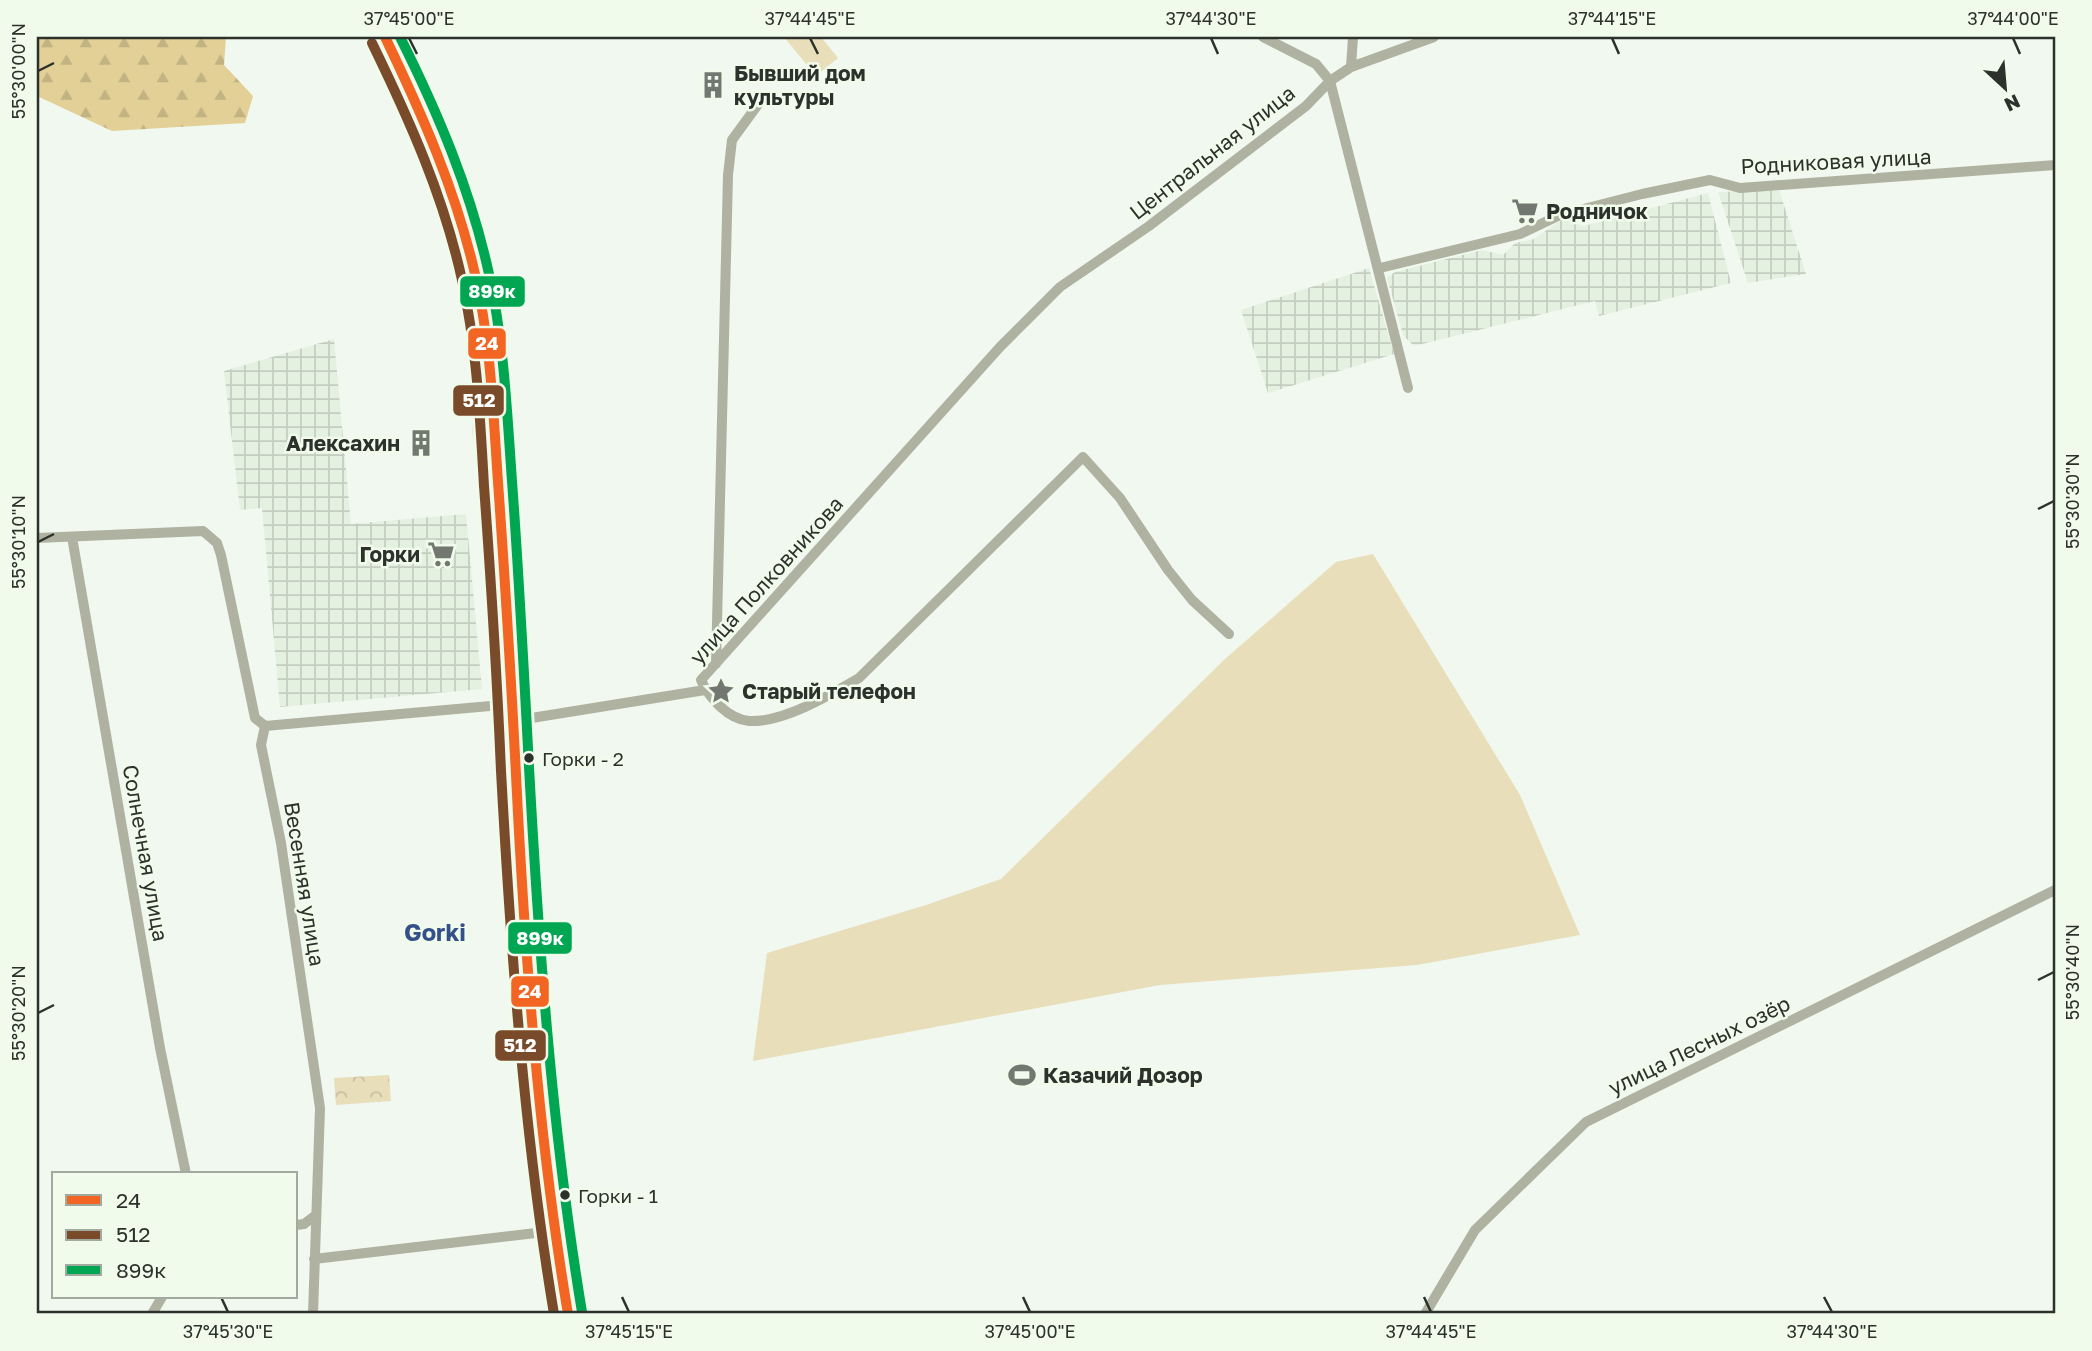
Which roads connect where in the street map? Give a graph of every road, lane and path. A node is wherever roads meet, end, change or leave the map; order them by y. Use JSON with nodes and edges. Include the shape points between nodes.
{"nodes":[{"id":1,"x":385,"y":37,"type":"edge"},
{"id":2,"x":1263,"y":37,"type":"edge"},
{"id":3,"x":1353,"y":37,"type":"edge"},
{"id":4,"x":1434,"y":37,"type":"edge"},
{"id":5,"x":1351,"y":67,"type":"junction"},
{"id":6,"x":1330,"y":81,"type":"junction"},
{"id":7,"x":762,"y":99,"type":"dead end"},
{"id":8,"x":2055,"y":165,"type":"edge"},
{"id":9,"x":1380,"y":268,"type":"junction"},
{"id":10,"x":1026,"y":321,"type":"joint"},
{"id":11,"x":1408,"y":388,"type":"dead end"},
{"id":12,"x":72,"y":537,"type":"junction"},
{"id":13,"x":37,"y":538,"type":"edge"},
{"id":14,"x":1229,"y":634,"type":"dead end"},
{"id":15,"x":716,"y":664,"type":"junction"},
{"id":16,"x":705,"y":690,"type":"junction"},
{"id":17,"x":512,"y":713,"type":"junction"},
{"id":18,"x":265,"y":726,"type":"junction"},
{"id":19,"x":2055,"y":890,"type":"edge"},
{"id":20,"x":186,"y":1172,"type":"edge"},
{"id":21,"x":316,"y":1215,"type":"junction"},
{"id":22,"x":298,"y":1225,"type":"edge"},
{"id":23,"x":553,"y":1231,"type":"junction"},
{"id":24,"x":314,"y":1259,"type":"junction"},
{"id":25,"x":161,"y":1298,"type":"edge"},
{"id":26,"x":152,"y":1314,"type":"edge"},
{"id":27,"x":313,"y":1314,"type":"edge"},
{"id":28,"x":568,"y":1314,"type":"edge"},
{"id":29,"x":1425,"y":1314,"type":"edge"}],
"edges":[{"from":1,"to":17,"type":"main road","via":[[423,112],[474,258],[490,363]]},
{"from":2,"to":6,"type":"street","via":[[1316,64]]},
{"from":3,"to":5,"type":"street"},
{"from":4,"to":5,"type":"street","name":"Центральная улица"},
{"from":5,"to":6,"type":"street","name":"Центральная улица"},
{"from":6,"to":9,"type":"street"},
{"from":6,"to":10,"type":"street","name":"Центральная улица","via":[[1306,106],[1160,218],[1060,287]]},
{"from":7,"to":15,"type":"street","via":[[732,140],[728,175]]},
{"from":8,"to":9,"type":"street","name":"Родниковая улица","via":[[1740,188],[1710,180],[1560,215],[1520,234]]},
{"from":9,"to":11,"type":"street","via":[[1387,315]]},
{"from":10,"to":15,"type":"street","name":"улица Полковникова"},
{"from":12,"to":13,"type":"street"},
{"from":12,"to":18,"type":"street","name":"Весенняя улица","via":[[203,531],[218,543],[255,718]]},
{"from":12,"to":20,"type":"street","name":"Солнечная улица"},
{"from":14,"to":16,"type":"street","name":"улица Полковникова","via":[[1192,600],[1120,498],[1083,457],[859,678],[819,701],[748,721],[723,710]]},
{"from":15,"to":16,"type":"street","name":"улица Полковникова","via":[[701,680]]},
{"from":16,"to":17,"type":"street"},
{"from":17,"to":18,"type":"street"},
{"from":17,"to":23,"type":"main road","via":[[527,980]]},
{"from":18,"to":21,"type":"street","name":"Весенняя улица","via":[[261,745],[281,843],[320,1108]]},
{"from":19,"to":29,"type":"street","name":"улица Лесных озёр","via":[[1586,1122],[1475,1230]]},
{"from":21,"to":22,"type":"street"},
{"from":21,"to":24,"type":"street","name":"Весенняя улица"},
{"from":23,"to":24,"type":"street"},
{"from":23,"to":28,"type":"main road"},
{"from":24,"to":27,"type":"street","name":"Весенняя улица"},
{"from":25,"to":26,"type":"street"}]}
